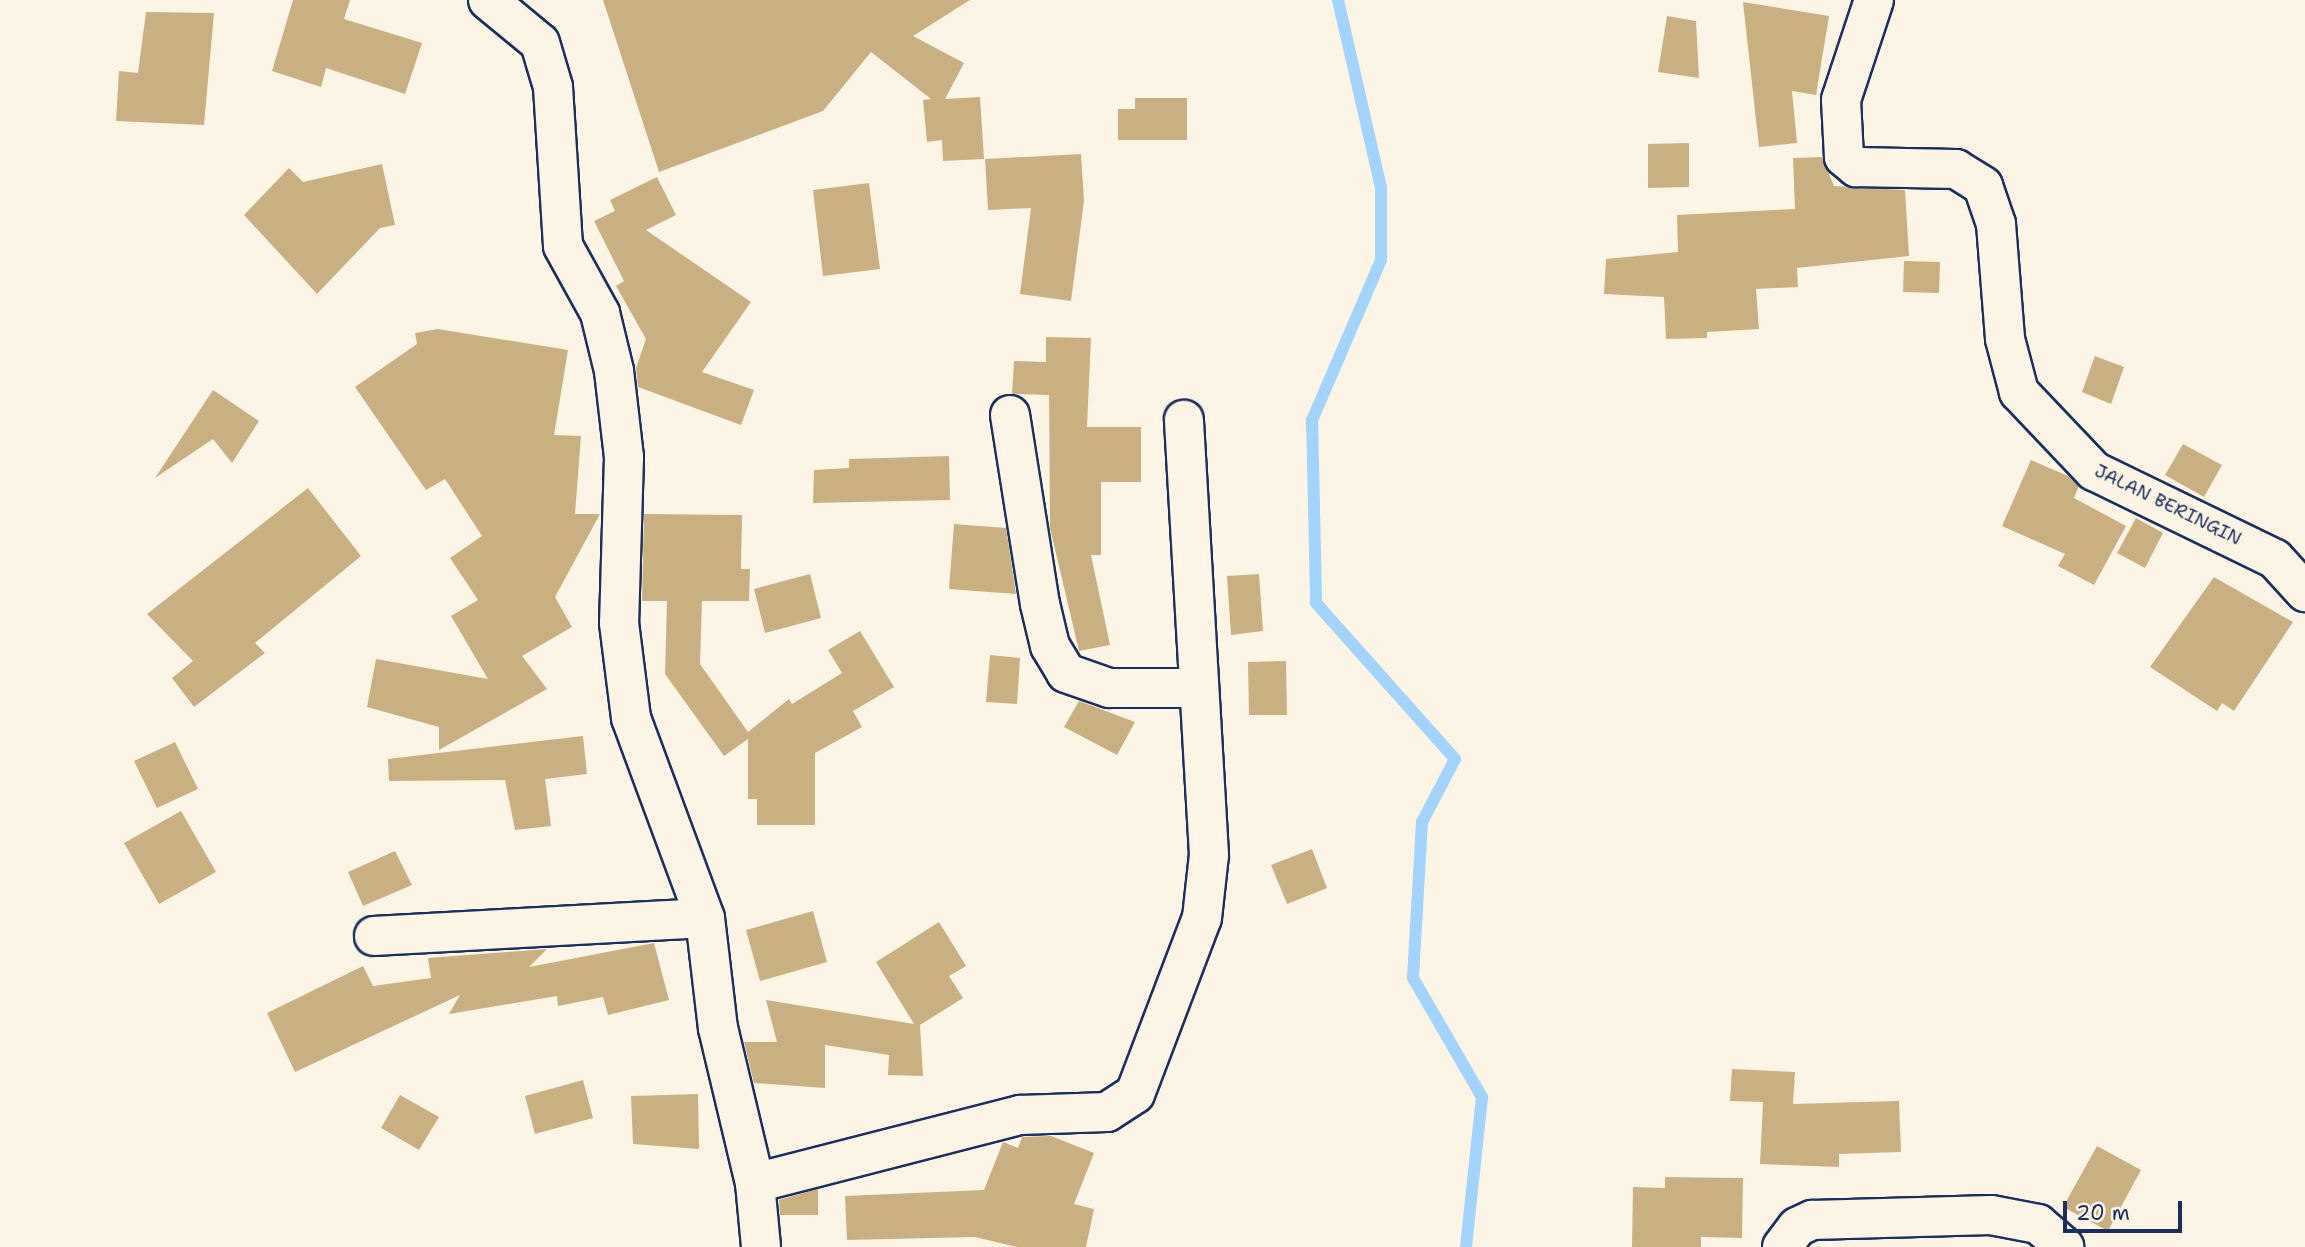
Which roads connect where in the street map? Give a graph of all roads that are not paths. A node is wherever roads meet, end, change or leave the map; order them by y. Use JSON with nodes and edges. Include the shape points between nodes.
{"nodes":[{"id":1,"x":488,"y":0,"type":"edge"},
{"id":2,"x":1874,"y":0,"type":"edge"},
{"id":3,"x":1010,"y":415,"type":"dead end"},
{"id":4,"x":1184,"y":420,"type":"dead end"},
{"id":5,"x":2305,"y":592,"type":"edge"},
{"id":6,"x":1196,"y":688,"type":"junction"},
{"id":7,"x":705,"y":918,"type":"junction"},
{"id":8,"x":374,"y":936,"type":"dead end"},
{"id":9,"x":755,"y":1184,"type":"junction"},
{"id":10,"x":761,"y":1247,"type":"edge"},
{"id":11,"x":1782,"y":1247,"type":"edge"},
{"id":12,"x":2064,"y":1247,"type":"edge"}],
"edges":[{"from":1,"to":7,"type":"street","via":[[540,43],[553,87],[563,246],[600,313],[615,383],[624,457],[619,623],[631,718]]},
{"from":2,"to":5,"type":"street","name":"JALAN BERINGIN","via":[[1841,100],[1844,157],[1856,167],[1956,169],[1983,186],[1996,224],[2005,339],[2019,392],[2094,471],[2275,559]]},
{"from":3,"to":6,"type":"street","via":[[1040,604],[1050,646],[1066,673],[1109,688]]},
{"from":4,"to":6,"type":"street","via":[[1193,501]]},
{"from":6,"to":9,"type":"street","via":[[1209,855],[1202,918],[1135,1094],[1107,1112],[1020,1115]]},
{"from":7,"to":8,"type":"street"},
{"from":7,"to":9,"type":"street","via":[[718,1028]]},
{"from":9,"to":10,"type":"street"},
{"from":11,"to":12,"type":"street","via":[[1797,1227],[1812,1220],[1990,1215],[2038,1224]]}]}
